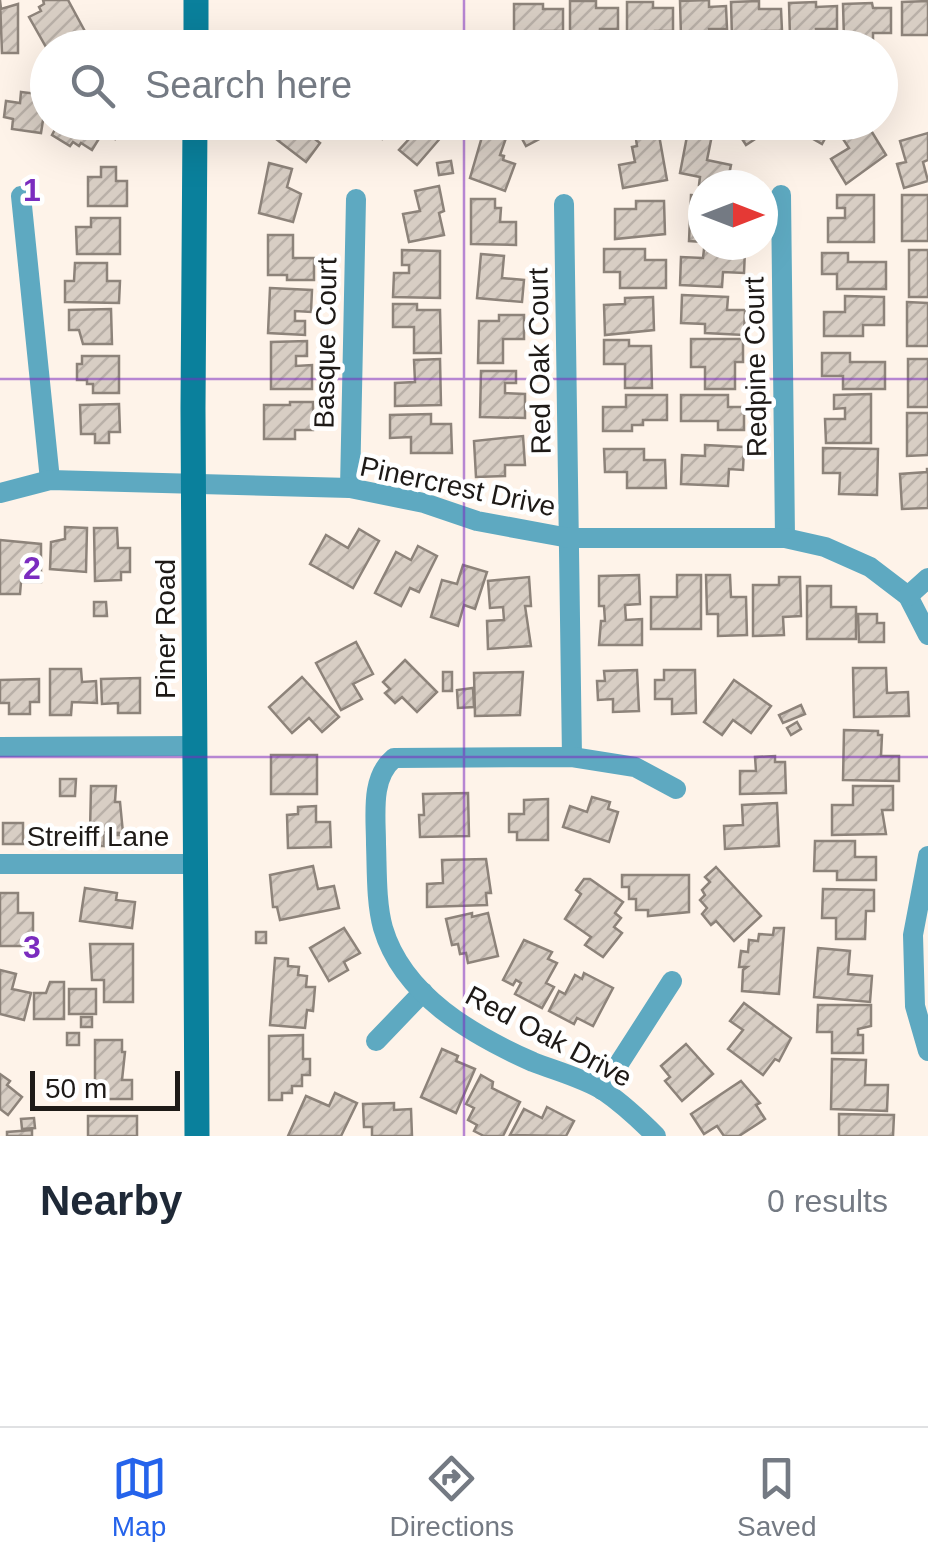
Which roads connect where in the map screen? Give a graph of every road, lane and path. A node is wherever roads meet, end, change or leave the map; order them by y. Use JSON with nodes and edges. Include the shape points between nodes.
{"nodes":[{"id":1,"x":196,"y":0,"type":"edge"},
{"id":2,"x":196,"y":30,"type":"edge"},
{"id":3,"x":195,"y":140,"type":"edge"},
{"id":4,"x":780,"y":195,"type":"dead end"},
{"id":5,"x":21,"y":196,"type":"dead end"},
{"id":6,"x":356,"y":199,"type":"dead end"},
{"id":7,"x":564,"y":204,"type":"dead end"},
{"id":8,"x":50,"y":480,"type":"junction"},
{"id":9,"x":194,"y":486,"type":"junction"},
{"id":10,"x":350,"y":488,"type":"junction"},
{"id":11,"x":0,"y":493,"type":"edge"},
{"id":12,"x":568,"y":538,"type":"junction"},
{"id":13,"x":785,"y":538,"type":"junction"},
{"id":14,"x":928,"y":578,"type":"edge"},
{"id":15,"x":908,"y":596,"type":"junction"},
{"id":16,"x":928,"y":635,"type":"edge"},
{"id":17,"x":196,"y":746,"type":"junction"},
{"id":18,"x":0,"y":747,"type":"edge"},
{"id":19,"x":572,"y":757,"type":"junction"},
{"id":20,"x":676,"y":789,"type":"dead end"},
{"id":21,"x":928,"y":856,"type":"edge"},
{"id":22,"x":0,"y":864,"type":"edge"},
{"id":23,"x":197,"y":864,"type":"junction"},
{"id":24,"x":672,"y":982,"type":"dead end"},
{"id":25,"x":423,"y":992,"type":"junction"},
{"id":26,"x":921,"y":1006,"type":"edge"},
{"id":27,"x":376,"y":1041,"type":"dead end"},
{"id":28,"x":928,"y":1051,"type":"edge"},
{"id":29,"x":602,"y":1090,"type":"junction"},
{"id":30,"x":197,"y":1136,"type":"edge"},
{"id":31,"x":656,"y":1136,"type":"edge"}],
"edges":[{"from":1,"to":2,"type":"main road"},
{"from":3,"to":9,"type":"main road","name":"Piner Road"},
{"from":4,"to":13,"type":"street","name":"Redpine Court"},
{"from":5,"to":8,"type":"street"},
{"from":6,"to":10,"type":"street","name":"Basque Court"},
{"from":7,"to":12,"type":"street","name":"Red Oak Court"},
{"from":8,"to":9,"type":"street","name":"Pinercrest Drive"},
{"from":8,"to":11,"type":"street","name":"Pinercrest Drive"},
{"from":9,"to":10,"type":"street","name":"Pinercrest Drive"},
{"from":9,"to":17,"type":"main road","name":"Piner Road"},
{"from":10,"to":12,"type":"street","name":"Pinercrest Drive"},
{"from":12,"to":13,"type":"street","name":"Pinercrest Drive"},
{"from":12,"to":19,"type":"street","name":"Red Oak Court"},
{"from":13,"to":15,"type":"street","name":"Pinercrest Drive","via":[[870,567]]},
{"from":14,"to":15,"type":"street"},
{"from":15,"to":16,"type":"street","name":"Pinercrest Drive"},
{"from":17,"to":18,"type":"street"},
{"from":17,"to":23,"type":"main road","name":"Piner Road"},
{"from":19,"to":20,"type":"street","via":[[635,767]]},
{"from":19,"to":25,"type":"street","name":"Red Oak Drive","via":[[394,758],[383,767],[376,799],[383,928]]},
{"from":21,"to":26,"type":"street","via":[[912,934]]},
{"from":22,"to":23,"type":"street","name":"Streiff Lane"},
{"from":23,"to":30,"type":"main road","name":"Piner Road"},
{"from":24,"to":29,"type":"street"},
{"from":25,"to":27,"type":"street"},
{"from":25,"to":29,"type":"street","name":"Red Oak Drive","via":[[459,1024]]},
{"from":26,"to":28,"type":"street"},
{"from":29,"to":31,"type":"street","name":"Red Oak Drive"}]}
